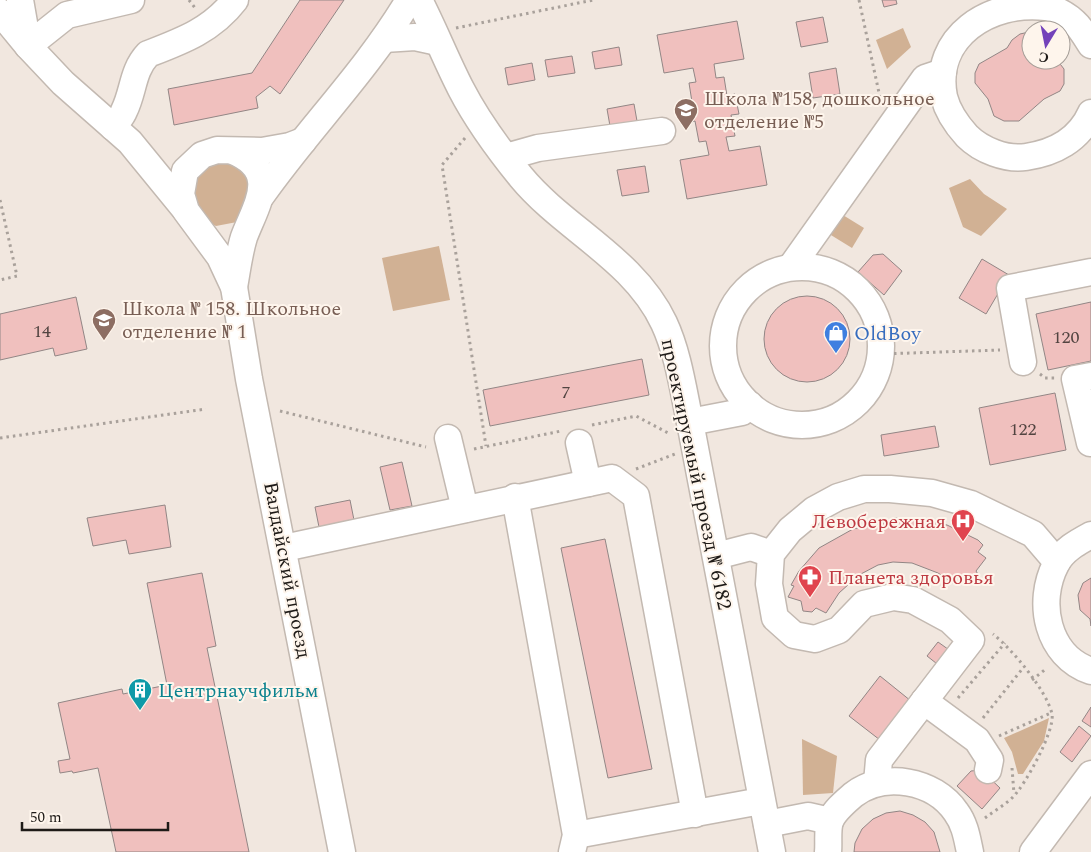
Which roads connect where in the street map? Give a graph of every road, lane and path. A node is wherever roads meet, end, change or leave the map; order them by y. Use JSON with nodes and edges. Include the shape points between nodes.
{"nodes":[{"id":1,"x":20,"y":0,"type":"edge"},
{"id":2,"x":132,"y":0,"type":"edge"},
{"id":3,"x":189,"y":0,"type":"edge"},
{"id":4,"x":234,"y":0,"type":"edge"},
{"id":5,"x":409,"y":0,"type":"edge"},
{"id":6,"x":419,"y":0,"type":"edge"},
{"id":7,"x":593,"y":0,"type":"edge"},
{"id":8,"x":859,"y":0,"type":"edge"},
{"id":9,"x":196,"y":10,"type":"dead end"},
{"id":10,"x":0,"y":12,"type":"edge"},
{"id":11,"x":1086,"y":30,"type":"edge"},
{"id":12,"x":446,"y":35,"type":"junction"},
{"id":13,"x":384,"y":39,"type":"junction"},
{"id":14,"x":28,"y":46,"type":"junction"},
{"id":15,"x":943,"y":72,"type":"junction"},
{"id":16,"x":1091,"y":113,"type":"edge"},
{"id":17,"x":890,"y":127,"type":"junction"},
{"id":18,"x":662,"y":131,"type":"dead end"},
{"id":19,"x":469,"y":134,"type":"dead end"},
{"id":20,"x":121,"y":135,"type":"junction"},
{"id":21,"x":302,"y":141,"type":"junction"},
{"id":22,"x":233,"y":152,"type":"junction"},
{"id":23,"x":202,"y":155,"type":"junction"},
{"id":24,"x":506,"y":157,"type":"junction"},
{"id":25,"x":0,"y":201,"type":"edge"},
{"id":26,"x":258,"y":205,"type":"junction"},
{"id":27,"x":189,"y":215,"type":"junction"},
{"id":28,"x":791,"y":267,"type":"junction"},
{"id":29,"x":1091,"y":272,"type":"edge"},
{"id":30,"x":0,"y":280,"type":"edge"},
{"id":31,"x":234,"y":287,"type":"junction"},
{"id":32,"x":881,"y":354,"type":"junction"},
{"id":33,"x":1022,"y":356,"type":"junction"},
{"id":34,"x":1083,"y":378,"type":"edge"},
{"id":35,"x":750,"y":405,"type":"junction"},
{"id":36,"x":206,"y":409,"type":"dead end"},
{"id":37,"x":280,"y":411,"type":"dead end"},
{"id":38,"x":684,"y":430,"type":"junction"},
{"id":39,"x":580,"y":433,"type":"junction"},
{"id":40,"x":0,"y":438,"type":"edge"},
{"id":41,"x":1090,"y":443,"type":"dead end"},
{"id":42,"x":450,"y":446,"type":"junction"},
{"id":43,"x":486,"y":446,"type":"junction"},
{"id":44,"x":680,"y":452,"type":"dead end"},
{"id":45,"x":600,"y":480,"type":"junction"},
{"id":46,"x":515,"y":497,"type":"junction"},
{"id":47,"x":465,"y":509,"type":"junction"},
{"id":48,"x":1091,"y":535,"type":"edge"},
{"id":49,"x":284,"y":548,"type":"junction"},
{"id":50,"x":772,"y":554,"type":"junction"},
{"id":51,"x":716,"y":556,"type":"junction"},
{"id":52,"x":1057,"y":562,"type":"junction"},
{"id":53,"x":991,"y":633,"type":"dead end"},
{"id":54,"x":1005,"y":643,"type":"junction"},
{"id":55,"x":1023,"y":668,"type":"junction"},
{"id":56,"x":1091,"y":671,"type":"edge"},
{"id":57,"x":924,"y":701,"type":"junction"},
{"id":58,"x":954,"y":702,"type":"dead end"},
{"id":59,"x":1051,"y":713,"type":"junction"},
{"id":60,"x":969,"y":735,"type":"junction"},
{"id":61,"x":996,"y":737,"type":"dead end"},
{"id":62,"x":988,"y":770,"type":"dead end"},
{"id":63,"x":1091,"y":774,"type":"edge"},
{"id":64,"x":878,"y":783,"type":"junction"},
{"id":65,"x":764,"y":812,"type":"junction"},
{"id":66,"x":694,"y":814,"type":"junction"},
{"id":67,"x":830,"y":821,"type":"junction"},
{"id":68,"x":968,"y":842,"type":"edge"},
{"id":69,"x":574,"y":843,"type":"edge"},
{"id":70,"x":342,"y":852,"type":"edge"},
{"id":71,"x":772,"y":852,"type":"edge"},
{"id":72,"x":828,"y":852,"type":"edge"},
{"id":73,"x":1033,"y":852,"type":"edge"}],
"edges":[{"from":1,"to":14,"type":"street"},
{"from":2,"to":14,"type":"street","via":[[67,15]]},
{"from":3,"to":9,"type":"path"},
{"from":4,"to":20,"type":"street","via":[[225,13],[208,27],[148,54],[135,72]]},
{"from":5,"to":13,"type":"street","name":"Валдайский проезд"},
{"from":6,"to":12,"type":"street","name":"проектируемый проезд № 6182"},
{"from":7,"to":12,"type":"path"},
{"from":8,"to":17,"type":"path","via":[[883,109]]},
{"from":10,"to":14,"type":"street"},
{"from":11,"to":15,"type":"street","via":[[1057,10],[1033,2],[1007,2],[983,11],[963,26],[949,47]]},
{"from":12,"to":13,"type":"street"},
{"from":12,"to":24,"type":"street","name":"проектируемый проезд № 6182","via":[[461,90]]},
{"from":13,"to":21,"type":"street","name":"Валдайский проезд"},
{"from":14,"to":20,"type":"street"},
{"from":15,"to":16,"type":"street","via":[[944,98],[955,122],[972,141],[995,154],[1021,158],[1046,154],[1070,142]]},
{"from":15,"to":17,"type":"street","via":[[925,78]]},
{"from":17,"to":28,"type":"street"},
{"from":18,"to":24,"type":"street","via":[[538,148]]},
{"from":19,"to":43,"type":"path","via":[[442,165]]},
{"from":20,"to":23,"type":"street","via":[[166,157]]},
{"from":20,"to":27,"type":"street"},
{"from":21,"to":22,"type":"street","via":[[262,151]]},
{"from":21,"to":26,"type":"street","name":"Валдайский проезд"},
{"from":22,"to":23,"type":"street","via":[[217,150]]},
{"from":22,"to":26,"type":"street","via":[[247,159],[257,171],[262,187]]},
{"from":23,"to":27,"type":"street","name":"Валдайский проезд","via":[[182,178],[181,194]]},
{"from":24,"to":38,"type":"street","name":"проектируемый проезд № 6182","via":[[523,178],[643,290],[663,322],[675,354]]},
{"from":25,"to":30,"type":"path","via":[[17,276]]},
{"from":26,"to":27,"type":"street","name":"Валдайский проезд","via":[[242,225],[225,231],[207,228]]},
{"from":26,"to":31,"type":"street","name":"Валдайский проезд","via":[[244,238]]},
{"from":27,"to":31,"type":"street","name":"Валдайский проезд","via":[[220,257]]},
{"from":28,"to":32,"type":"street","via":[[818,268],[843,277],[863,294],[877,317]]},
{"from":28,"to":35,"type":"street","via":[[767,275],[746,290],[731,311],[723,335],[724,361],[733,385]]},
{"from":29,"to":33,"type":"street","via":[[1010,288]]},
{"from":31,"to":49,"type":"street","name":"Валдайский проезд"},
{"from":32,"to":33,"type":"path"},
{"from":32,"to":35,"type":"street","via":[[879,369],[867,392],[848,411],[824,422],[789,423],[772,419]]},
{"from":33,"to":34,"type":"path","via":[[1045,378]]},
{"from":34,"to":41,"type":"street"},
{"from":35,"to":38,"type":"street","via":[[742,412]]},
{"from":36,"to":40,"type":"path"},
{"from":37,"to":42,"type":"path"},
{"from":38,"to":39,"type":"path","via":[[636,416]]},
{"from":38,"to":51,"type":"street","name":"проектируемый проезд № 6182"},
{"from":39,"to":43,"type":"path"},
{"from":39,"to":45,"type":"street"},
{"from":42,"to":43,"type":"path"},
{"from":42,"to":47,"type":"street"},
{"from":44,"to":45,"type":"path"},
{"from":45,"to":46,"type":"street"},
{"from":45,"to":66,"type":"street","via":[[636,496]]},
{"from":46,"to":47,"type":"street"},
{"from":46,"to":69,"type":"street"},
{"from":47,"to":49,"type":"street"},
{"from":48,"to":52,"type":"street","via":[[1074,544]]},
{"from":49,"to":70,"type":"street","name":"Валдайский проезд"},
{"from":50,"to":51,"type":"street","via":[[751,547]]},
{"from":50,"to":52,"type":"street","via":[[790,530],[814,510],[838,497],[864,489],[890,489],[932,493],[971,504],[1033,534]]},
{"from":50,"to":57,"type":"street","via":[[769,584],[775,618],[794,635],[815,639],[839,630],[864,604],[893,596],[913,600],[950,620],[971,640]]},
{"from":51,"to":65,"type":"street","name":"проектируемый проезд № 6182"},
{"from":52,"to":56,"type":"street","via":[[1047,585],[1045,609],[1051,633],[1064,653]]},
{"from":53,"to":54,"type":"path"},
{"from":54,"to":55,"type":"path"},
{"from":54,"to":58,"type":"path"},
{"from":55,"to":59,"type":"path","via":[[1043,695]]},
{"from":55,"to":60,"type":"path"},
{"from":57,"to":60,"type":"street"},
{"from":57,"to":64,"type":"street","via":[[879,760]]},
{"from":59,"to":61,"type":"path"},
{"from":59,"to":68,"type":"path","via":[[1047,742],[1014,796]]},
{"from":60,"to":62,"type":"street","via":[[985,750],[990,760]]},
{"from":63,"to":73,"type":"street"},
{"from":64,"to":67,"type":"street","via":[[858,791],[842,804]]},
{"from":64,"to":68,"type":"street","via":[[899,781],[921,785],[946,801],[956,812]]},
{"from":65,"to":66,"type":"street"},
{"from":65,"to":67,"type":"street"},
{"from":65,"to":71,"type":"street","name":"проектируемый проезд № 6182"},
{"from":66,"to":69,"type":"street"},
{"from":67,"to":72,"type":"street"}]}
